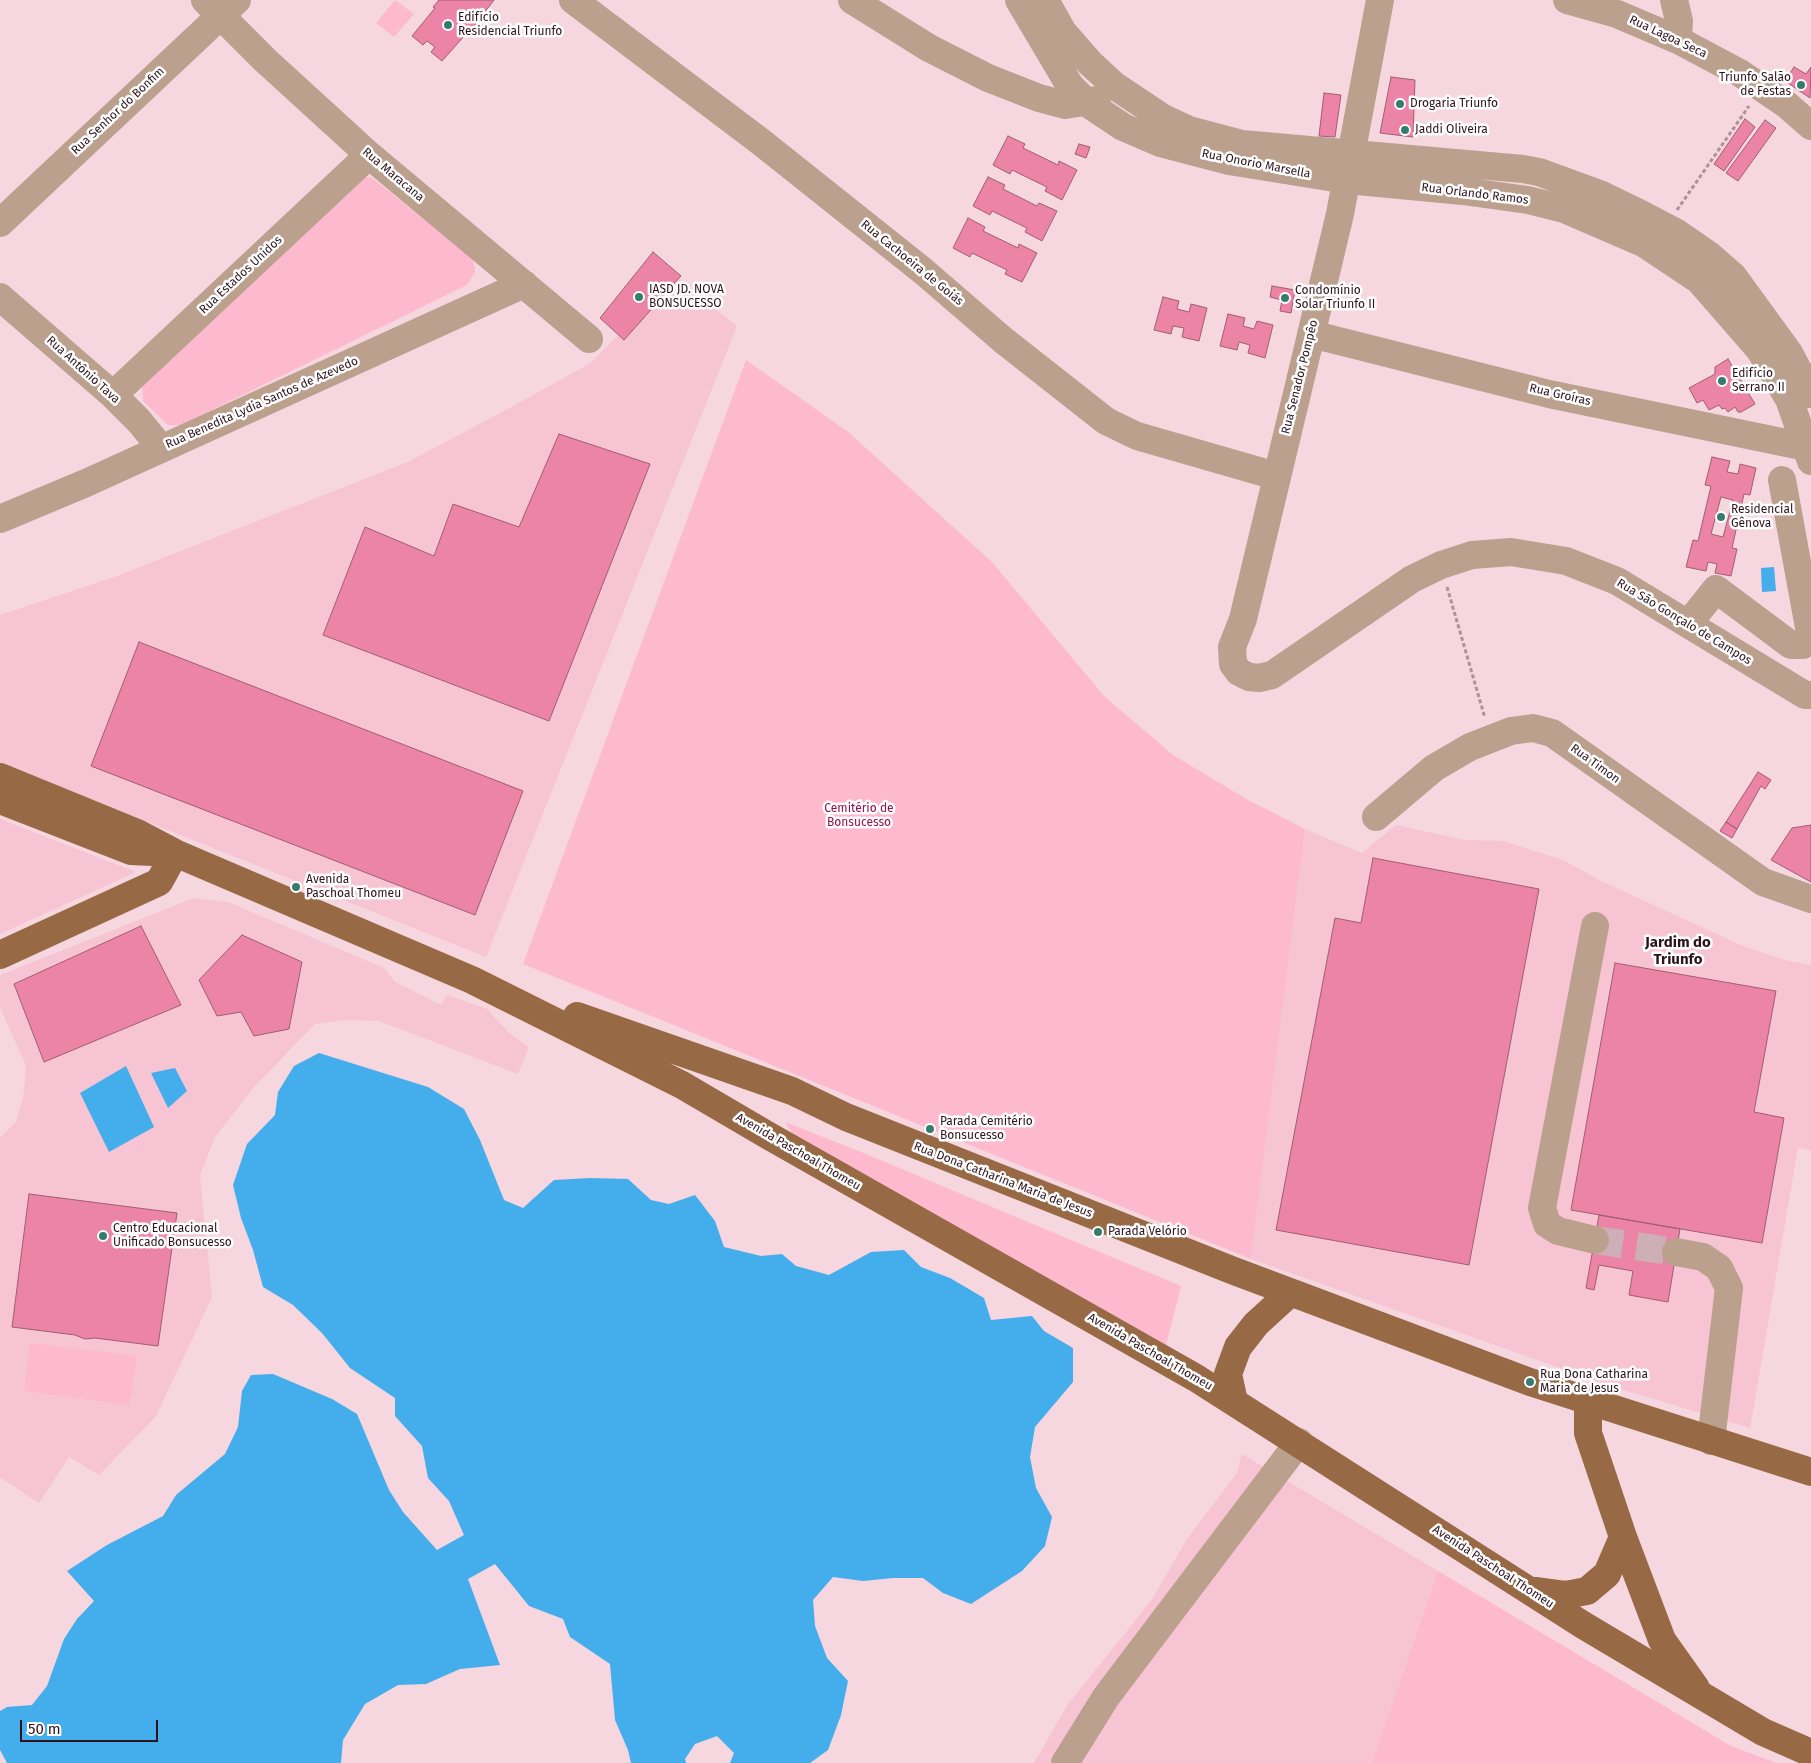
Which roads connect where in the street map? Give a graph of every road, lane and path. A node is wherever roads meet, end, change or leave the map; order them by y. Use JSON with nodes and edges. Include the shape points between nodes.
{"nodes":[{"id":1,"x":573,"y":0,"type":"edge"},
{"id":2,"x":852,"y":0,"type":"edge"},
{"id":3,"x":1019,"y":0,"type":"edge"},
{"id":4,"x":1045,"y":0,"type":"edge"},
{"id":5,"x":1380,"y":0,"type":"edge"},
{"id":6,"x":1567,"y":0,"type":"edge"},
{"id":7,"x":1571,"y":0,"type":"edge"},
{"id":8,"x":1674,"y":0,"type":"edge"},
{"id":9,"x":221,"y":5,"type":"edge"},
{"id":10,"x":1678,"y":40,"type":"junction"},
{"id":11,"x":1090,"y":63,"type":"junction"},
{"id":12,"x":1061,"y":72,"type":"junction"},
{"id":13,"x":988,"y":78,"type":"junction"},
{"id":14,"x":1761,"y":88,"type":"junction"},
{"id":15,"x":1124,"y":93,"type":"junction"},
{"id":16,"x":1087,"y":103,"type":"junction"},
{"id":17,"x":1811,"y":126,"type":"edge"},
{"id":18,"x":1352,"y":153,"type":"junction"},
{"id":19,"x":369,"y":155,"type":"junction"},
{"id":20,"x":1347,"y":180,"type":"junction"},
{"id":21,"x":0,"y":223,"type":"edge"},
{"id":22,"x":1666,"y":227,"type":"junction"},
{"id":23,"x":524,"y":284,"type":"junction"},
{"id":24,"x":0,"y":297,"type":"edge"},
{"id":25,"x":1311,"y":334,"type":"junction"},
{"id":26,"x":590,"y":339,"type":"dead end"},
{"id":27,"x":1811,"y":394,"type":"edge"},
{"id":28,"x":112,"y":395,"type":"junction"},
{"id":29,"x":161,"y":448,"type":"junction"},
{"id":30,"x":1810,"y":453,"type":"edge"},
{"id":31,"x":1276,"y":476,"type":"junction"},
{"id":32,"x":1782,"y":480,"type":"dead end"},
{"id":33,"x":0,"y":519,"type":"edge"},
{"id":34,"x":1441,"y":565,"type":"junction"},
{"id":35,"x":1688,"y":624,"type":"junction"},
{"id":36,"x":1233,"y":664,"type":"joint"},
{"id":37,"x":1811,"y":696,"type":"edge"},
{"id":38,"x":1490,"y":738,"type":"junction"},
{"id":39,"x":0,"y":777,"type":"edge"},
{"id":40,"x":0,"y":800,"type":"edge"},
{"id":41,"x":1376,"y":817,"type":"dead end"},
{"id":42,"x":175,"y":853,"type":"junction"},
{"id":43,"x":1811,"y":899,"type":"edge"},
{"id":44,"x":1595,"y":926,"type":"dead end"},
{"id":45,"x":0,"y":955,"type":"edge"},
{"id":46,"x":472,"y":980,"type":"junction"},
{"id":47,"x":629,"y":1058,"type":"junction"},
{"id":48,"x":846,"y":1117,"type":"junction"},
{"id":49,"x":1594,"y":1240,"type":"tunnel mouth"},
{"id":50,"x":1676,"y":1252,"type":"tunnel mouth"},
{"id":51,"x":1290,"y":1293,"type":"junction"},
{"id":52,"x":1234,"y":1402,"type":"junction"},
{"id":53,"x":1588,"y":1402,"type":"junction"},
{"id":54,"x":1711,"y":1441,"type":"junction"},
{"id":55,"x":1299,"y":1442,"type":"junction"},
{"id":56,"x":1811,"y":1472,"type":"edge"},
{"id":57,"x":1623,"y":1537,"type":"junction"},
{"id":58,"x":1531,"y":1590,"type":"junction"},
{"id":59,"x":1702,"y":1697,"type":"junction"},
{"id":60,"x":1811,"y":1753,"type":"edge"},
{"id":61,"x":1065,"y":1763,"type":"edge"}],
"edges":[{"from":1,"to":31,"type":"street","name":"Rua Cachoeira de Goiás","via":[[769,148],[1106,421],[1137,436]]},
{"from":2,"to":13,"type":"street","via":[[929,48]]},
{"from":3,"to":12,"type":"street","name":"Rua Onorio Marsella"},
{"from":4,"to":11,"type":"street","name":"Rua Onorio Marsella","via":[[1062,32]]},
{"from":5,"to":18,"type":"street","name":"Rua Senador Pompêo"},
{"from":6,"to":7,"type":"street","name":"Rua Lagoa Seca"},
{"from":7,"to":10,"type":"street","name":"Rua Lagoa Seca","via":[[1617,14]]},
{"from":8,"to":10,"type":"street","via":[[1679,21]]},
{"from":9,"to":19,"type":"street","name":"Rua Maracana","via":[[265,60]]},
{"from":9,"to":21,"type":"street","name":"Rua Senhor do Bonfim"},
{"from":10,"to":14,"type":"street","name":"Rua Lagoa Seca"},
{"from":11,"to":12,"type":"street"},
{"from":11,"to":15,"type":"street","name":"Rua Onorio Marsella"},
{"from":12,"to":13,"type":"street","via":[[1028,80]]},
{"from":12,"to":16,"type":"street","name":"Rua Onorio Marsella"},
{"from":13,"to":16,"type":"street","via":[[1065,105]]},
{"from":14,"to":17,"type":"street","name":"Rua Lagoa Seca"},
{"from":14,"to":22,"type":"path"},
{"from":15,"to":16,"type":"street"},
{"from":15,"to":18,"type":"street","name":"Rua Onorio Marsella","via":[[1163,118],[1212,137],[1242,144]]},
{"from":16,"to":20,"type":"street","name":"Rua Onorio Marsella","via":[[1123,127],[1160,143],[1229,162]]},
{"from":18,"to":20,"type":"street","name":"Rua Senador Pompêo"},
{"from":18,"to":22,"type":"street","via":[[1539,172],[1602,195]]},
{"from":19,"to":23,"type":"street","name":"Rua Maracana"},
{"from":19,"to":28,"type":"street","name":"Rua Estados Unidos"},
{"from":20,"to":25,"type":"street","name":"Rua Senador Pompêo"},
{"from":20,"to":30,"type":"street","name":"Rua Orlando Ramos","via":[[1463,190],[1528,200],[1564,209],[1645,244],[1699,280],[1760,350],[1789,399]]},
{"from":22,"to":27,"type":"street","via":[[1709,255],[1733,276],[1789,353]]},
{"from":23,"to":26,"type":"street","name":"Rua Maracana"},
{"from":23,"to":29,"type":"street","name":"Rua Benedita Lydia Santos de Azevedo"},
{"from":24,"to":28,"type":"street","name":"Rua Antônio Tava"},
{"from":25,"to":30,"type":"street","name":"Rua Groíras","via":[[1549,394]]},
{"from":25,"to":31,"type":"street","name":"Rua Senador Pompêo"},
{"from":28,"to":29,"type":"street","name":"Rua Antônio Tava"},
{"from":29,"to":33,"type":"street","name":"Rua Benedita Lydia Santos de Azevedo"},
{"from":31,"to":36,"type":"street","name":"Rua Senador Pompêo","via":[[1243,620],[1232,647]]},
{"from":32,"to":35,"type":"street","via":[[1810,633],[1808,641],[1803,645],[1792,645],[1716,589]]},
{"from":34,"to":35,"type":"street","name":"Rua São Gonçalo de Campos","via":[[1472,555],[1511,552],[1566,561],[1617,581]]},
{"from":34,"to":36,"type":"street","name":"Rua São Gonçalo de Campos","via":[[1412,579],[1272,675],[1249,677]]},
{"from":34,"to":38,"type":"path"},
{"from":35,"to":37,"type":"street","name":"Rua São Gonçalo de Campos","via":[[1805,696]]},
{"from":38,"to":41,"type":"street","name":"Rua Timon","via":[[1434,768]]},
{"from":38,"to":43,"type":"street","name":"Rua Timon","via":[[1512,730],[1533,728],[1552,733],[1762,882]]},
{"from":39,"to":42,"type":"main road","name":"Avenida Paschoal Thomeu","via":[[137,833]]},
{"from":40,"to":42,"type":"main road","name":"Avenida Paschoal Thomeu","via":[[131,851]]},
{"from":42,"to":45,"type":"main road","via":[[160,882]]},
{"from":42,"to":46,"type":"main road","name":"Avenida Paschoal Thomeu"},
{"from":44,"to":49,"type":"street","via":[[1542,1208],[1547,1224],[1558,1231]]},
{"from":46,"to":47,"type":"main road","name":"Avenida Paschoal Thomeu"},
{"from":46,"to":48,"type":"main road","name":"Avenida Paschoal Thomeu","via":[[792,1091]]},
{"from":47,"to":48,"type":"main road","via":[[686,1072],[818,1115]]},
{"from":47,"to":52,"type":"main road","name":"Avenida Paschoal Thomeu","via":[[682,1085]]},
{"from":48,"to":51,"type":"main road","name":"Rua Dona Catharina Maria de Jesus"},
{"from":50,"to":54,"type":"street","via":[[1703,1257],[1719,1268],[1729,1288]]},
{"from":51,"to":52,"type":"main road","via":[[1256,1324],[1238,1347],[1228,1374]]},
{"from":51,"to":53,"type":"main road","name":"Rua Dona Catharina Maria de Jesus"},
{"from":52,"to":55,"type":"main road","name":"Avenida Paschoal Thomeu"},
{"from":53,"to":54,"type":"main road","name":"Rua Dona Catharina Maria de Jesus"},
{"from":53,"to":57,"type":"main road","via":[[1588,1433]]},
{"from":54,"to":56,"type":"main road","name":"Rua Dona Catharina Maria de Jesus"},
{"from":55,"to":58,"type":"main road","name":"Avenida Paschoal Thomeu"},
{"from":55,"to":61,"type":"street","via":[[1106,1697]]},
{"from":57,"to":58,"type":"main road","via":[[1607,1574],[1587,1592],[1564,1595]]},
{"from":57,"to":59,"type":"main road","via":[[1662,1640]]},
{"from":58,"to":59,"type":"main road","name":"Avenida Paschoal Thomeu"},
{"from":59,"to":60,"type":"main road","name":"Avenida Paschoal Thomeu","via":[[1763,1732]]}]}
